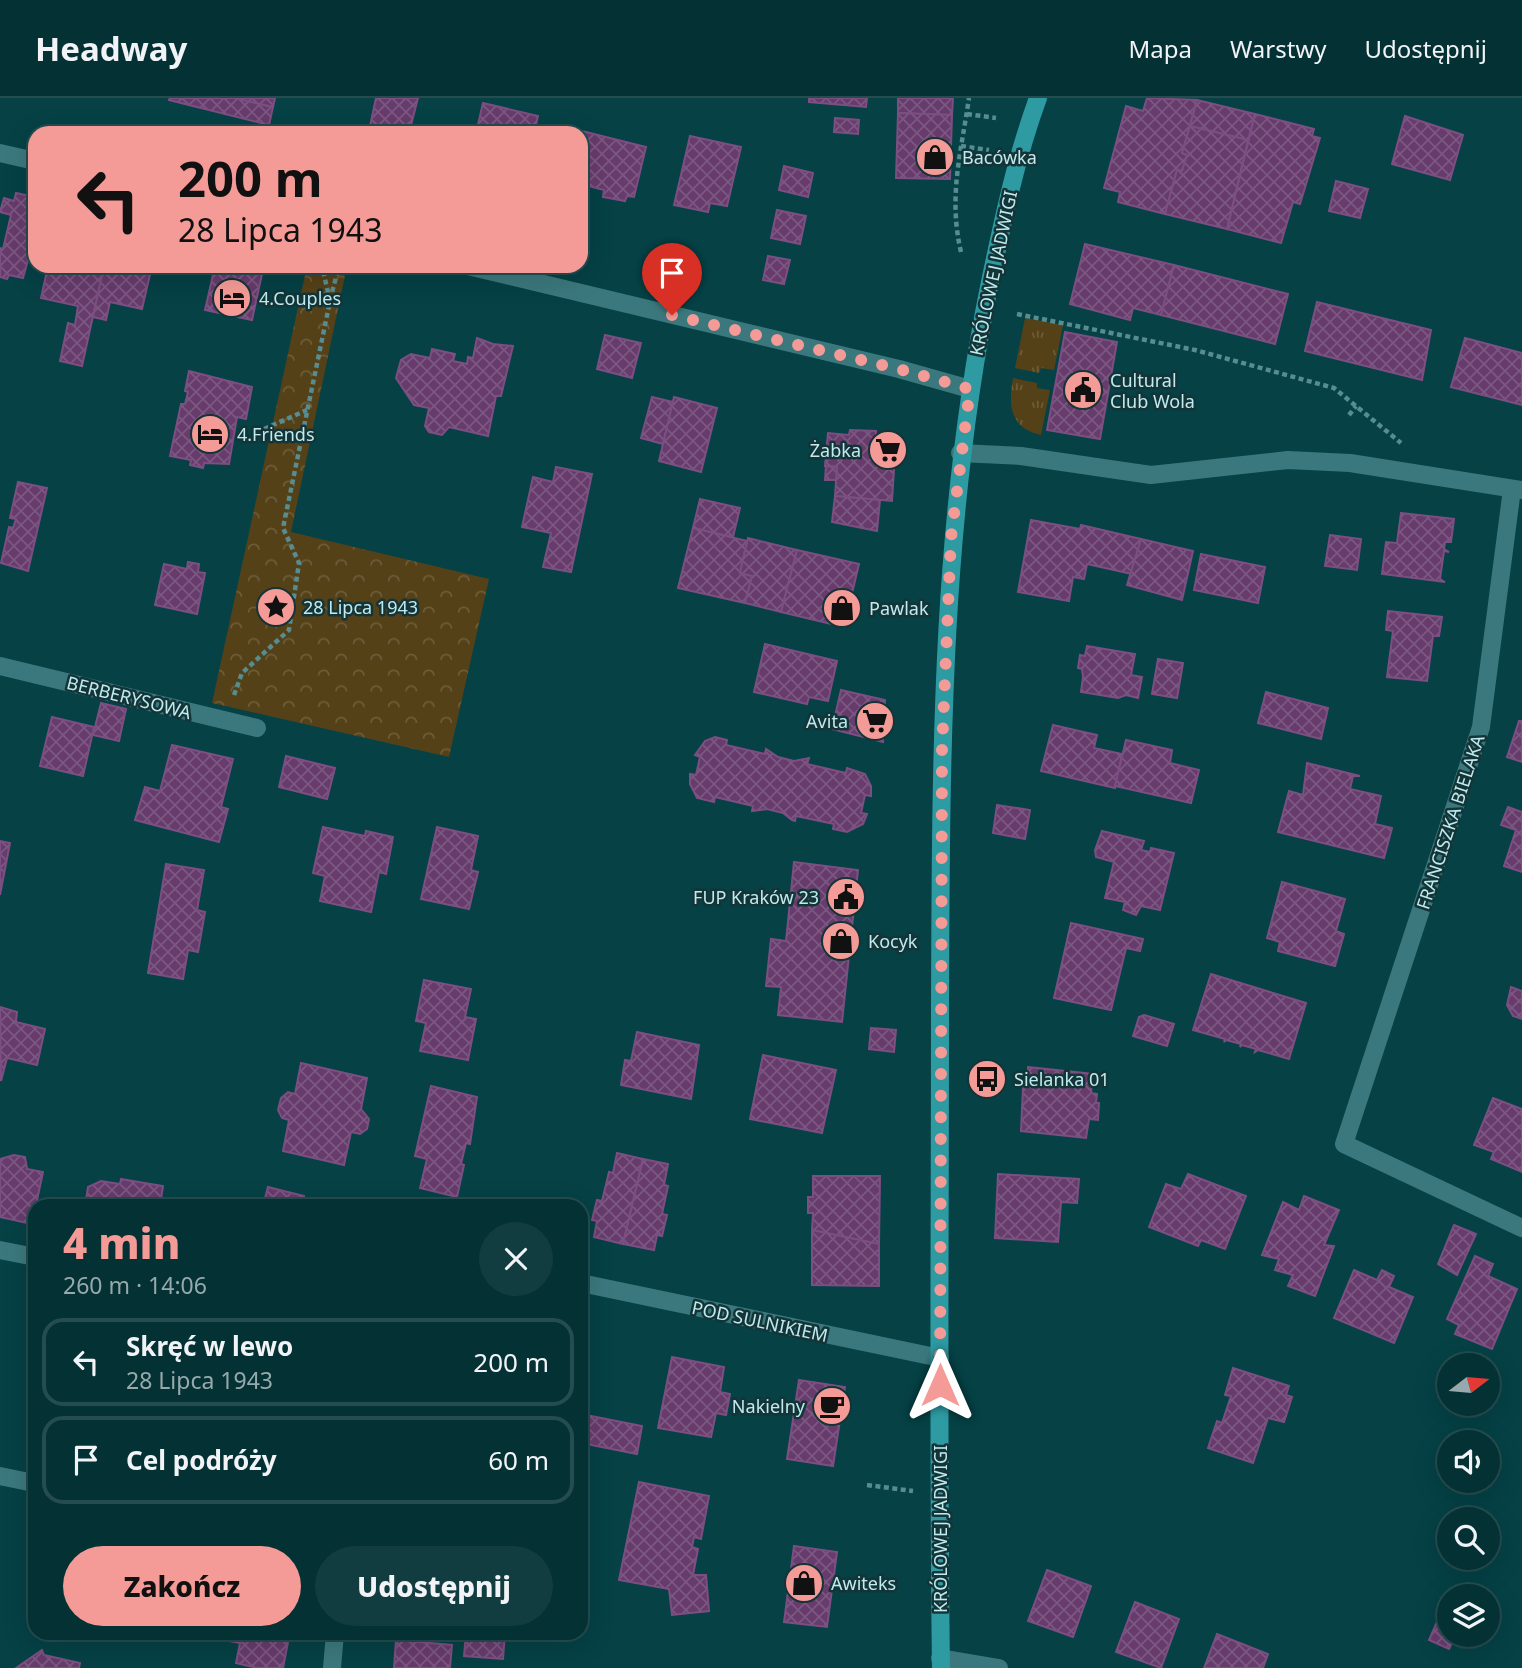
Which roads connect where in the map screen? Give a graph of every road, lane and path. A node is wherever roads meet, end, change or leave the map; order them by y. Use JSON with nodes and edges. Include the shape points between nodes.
{"nodes":[{"id":1,"x":970,"y":98,"type":"edge"},
{"id":2,"x":1038,"y":98,"type":"edge"},
{"id":3,"x":967,"y":114,"type":"junction"},
{"id":4,"x":996,"y":118,"type":"dead end"},
{"id":5,"x":961,"y":145,"type":"junction"},
{"id":6,"x":989,"y":150,"type":"dead end"},
{"id":7,"x":0,"y":153,"type":"edge"},
{"id":8,"x":28,"y":159,"type":"edge"},
{"id":9,"x":961,"y":253,"type":"dead end"},
{"id":10,"x":324,"y":273,"type":"edge"},
{"id":11,"x":337,"y":273,"type":"edge"},
{"id":12,"x":497,"y":273,"type":"edge"},
{"id":13,"x":330,"y":301,"type":"junction"},
{"id":14,"x":1017,"y":314,"type":"dead end"},
{"id":15,"x":970,"y":389,"type":"junction"},
{"id":16,"x":1356,"y":406,"type":"junction"},
{"id":17,"x":307,"y":409,"type":"junction"},
{"id":18,"x":1349,"y":415,"type":"dead end"},
{"id":19,"x":264,"y":429,"type":"dead end"},
{"id":20,"x":1403,"y":445,"type":"dead end"},
{"id":21,"x":960,"y":453,"type":"junction"},
{"id":22,"x":1517,"y":490,"type":"edge"},
{"id":23,"x":0,"y":666,"type":"edge"},
{"id":24,"x":200,"y":714,"type":"junction"},
{"id":25,"x":257,"y":728,"type":"dead end"},
{"id":26,"x":1522,"y":1228,"type":"edge"},
{"id":27,"x":0,"y":1250,"type":"edge"},
{"id":28,"x":28,"y":1256,"type":"edge"},
{"id":29,"x":588,"y":1284,"type":"edge"},
{"id":30,"x":940,"y":1358,"type":"junction"},
{"id":31,"x":0,"y":1476,"type":"edge"},
{"id":32,"x":28,"y":1482,"type":"edge"},
{"id":33,"x":867,"y":1485,"type":"dead end"},
{"id":34,"x":918,"y":1492,"type":"dead end"},
{"id":35,"x":334,"y":1640,"type":"edge"},
{"id":36,"x":940,"y":1663,"type":"edge"},
{"id":37,"x":332,"y":1668,"type":"edge"},
{"id":38,"x":999,"y":1668,"type":"edge"}],
"edges":[{"from":1,"to":3,"type":"path"},
{"from":2,"to":15,"type":"street","name":"KRÓLOWEJ JADWIGI","via":[[1021,144]]},
{"from":3,"to":4,"type":"path"},
{"from":3,"to":5,"type":"path"},
{"from":5,"to":6,"type":"path"},
{"from":5,"to":9,"type":"path","via":[[955,169],[955,220]]},
{"from":7,"to":8,"type":"street"},
{"from":10,"to":13,"type":"path"},
{"from":11,"to":13,"type":"path"},
{"from":12,"to":15,"type":"street"},
{"from":13,"to":17,"type":"path"},
{"from":14,"to":16,"type":"path","via":[[1195,349],[1334,388]]},
{"from":15,"to":21,"type":"street","name":"KRÓLOWEJ JADWIGI"},
{"from":16,"to":18,"type":"path"},
{"from":16,"to":20,"type":"path"},
{"from":17,"to":19,"type":"path"},
{"from":17,"to":24,"type":"path","via":[[283,528],[299,563],[289,630],[242,673],[236,694]]},
{"from":21,"to":22,"type":"street","via":[[1021,456],[1151,475],[1288,460],[1350,463]]},
{"from":21,"to":30,"type":"street","name":"KRÓLOWEJ JADWIGI","via":[[951,538],[942,749]]},
{"from":22,"to":26,"type":"street","name":"FRANCISZKA BIELAKA","via":[[1481,727],[1344,1144]]},
{"from":23,"to":24,"type":"street","name":"BERBERYSOWA"},
{"from":24,"to":25,"type":"street","name":"BERBERYSOWA"},
{"from":27,"to":28,"type":"street"},
{"from":29,"to":30,"type":"street","name":"POD SULNIKIEM"},
{"from":30,"to":36,"type":"street","name":"KRÓLOWEJ JADWIGI"},
{"from":31,"to":32,"type":"street"},
{"from":33,"to":34,"type":"path"},
{"from":35,"to":37,"type":"street"},
{"from":36,"to":38,"type":"street"}]}
